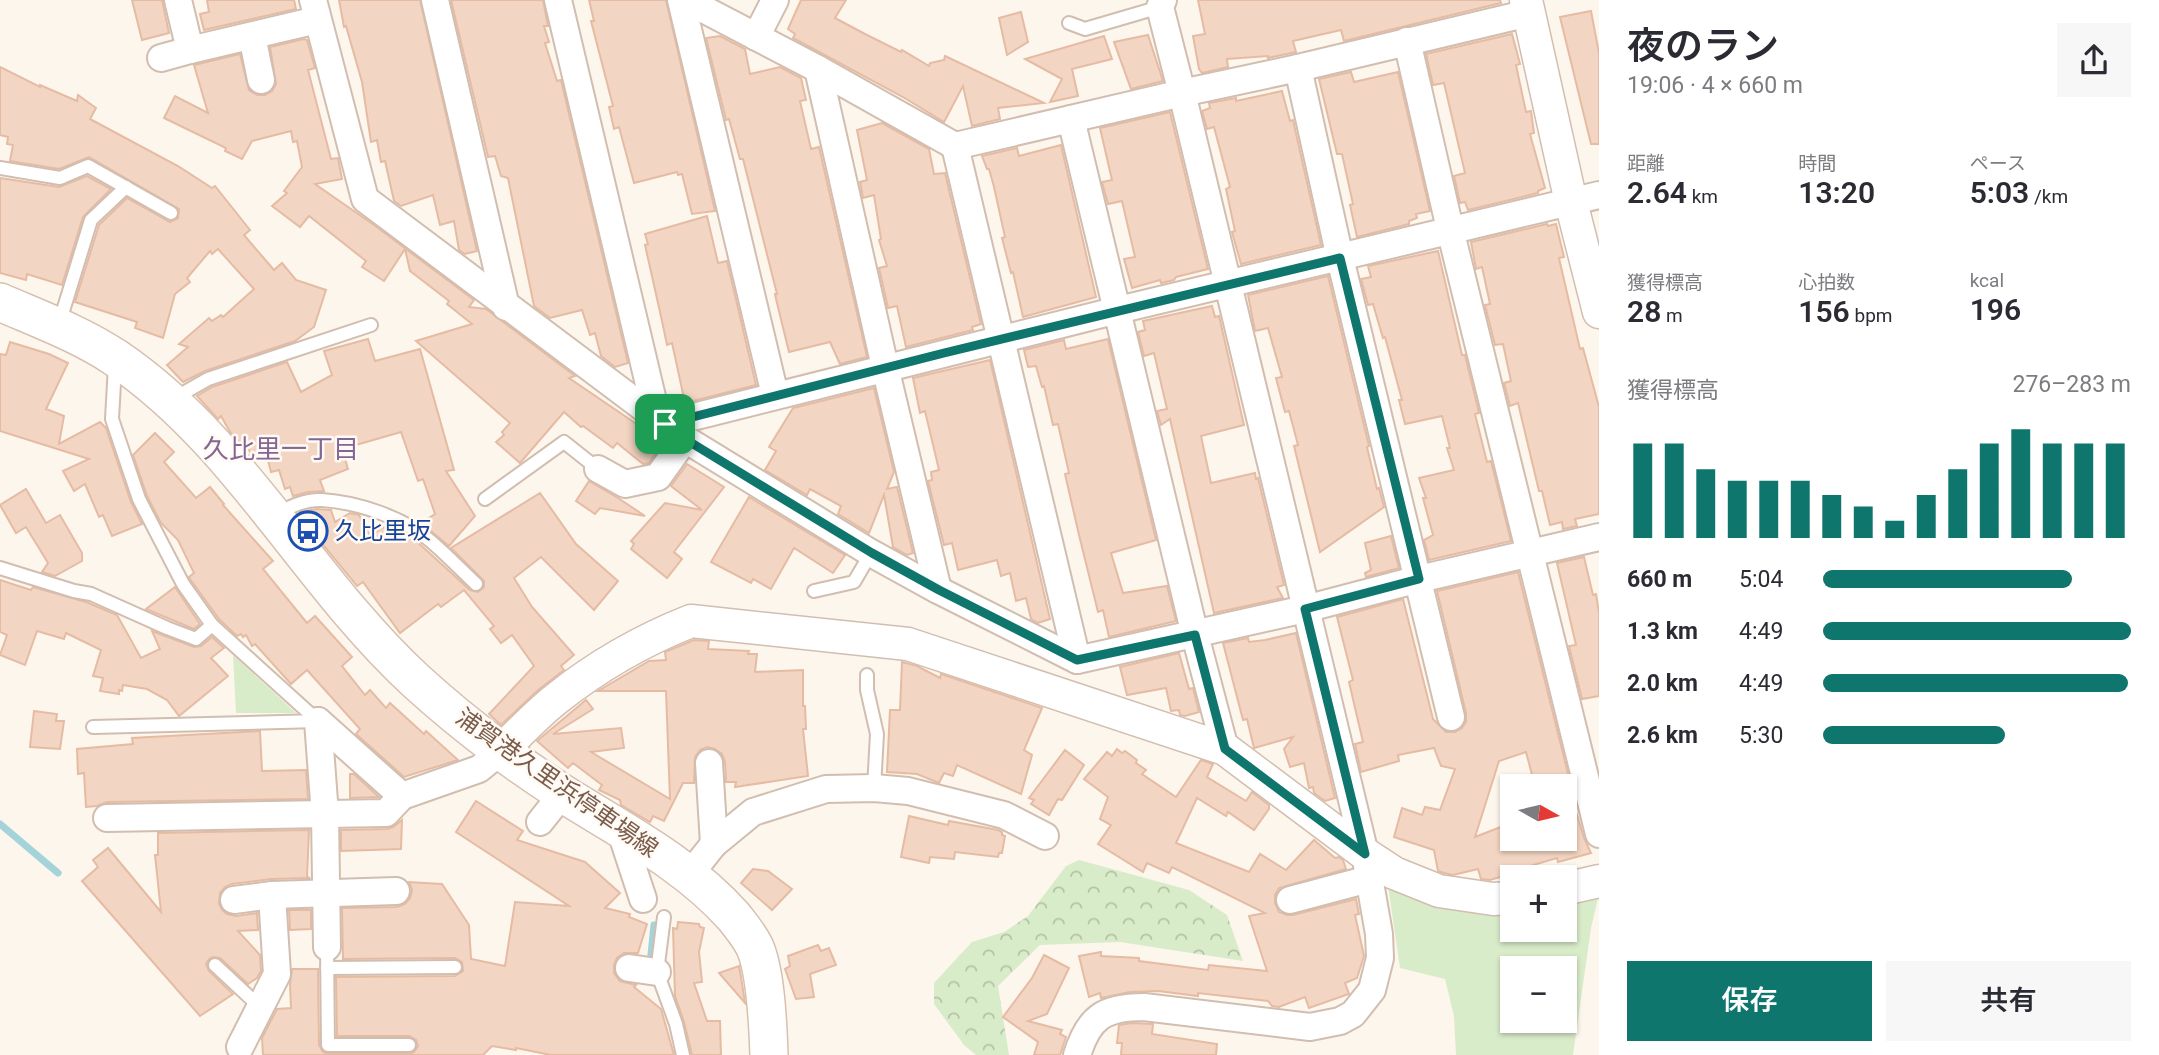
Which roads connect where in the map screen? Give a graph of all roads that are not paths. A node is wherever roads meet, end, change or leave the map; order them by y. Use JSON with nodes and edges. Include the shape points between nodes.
{"nodes":[{"id":1,"x":178,"y":0,"type":"edge"},
{"id":2,"x":435,"y":0,"type":"edge"},
{"id":3,"x":558,"y":0,"type":"edge"},
{"id":4,"x":683,"y":0,"type":"edge"},
{"id":5,"x":775,"y":0,"type":"edge"},
{"id":6,"x":1161,"y":4,"type":"edge"},
{"id":7,"x":1527,"y":6,"type":"edge"},
{"id":8,"x":315,"y":10,"type":"edge"},
{"id":9,"x":1069,"y":23,"type":"dead end"},
{"id":10,"x":252,"y":36,"type":"junction"},
{"id":11,"x":756,"y":37,"type":"junction"},
{"id":12,"x":1407,"y":41,"type":"junction"},
{"id":13,"x":190,"y":50,"type":"junction"},
{"id":14,"x":160,"y":58,"type":"dead end"},
{"id":15,"x":1298,"y":68,"type":"junction"},
{"id":16,"x":818,"y":69,"type":"junction"},
{"id":17,"x":261,"y":80,"type":"dead end"},
{"id":18,"x":1182,"y":93,"type":"junction"},
{"id":19,"x":1071,"y":120,"type":"junction"},
{"id":20,"x":955,"y":146,"type":"junction"},
{"id":21,"x":0,"y":168,"type":"edge"},
{"id":22,"x":126,"y":187,"type":"junction"},
{"id":23,"x":1585,"y":199,"type":"edge"},
{"id":24,"x":171,"y":213,"type":"dead end"},
{"id":25,"x":1451,"y":229,"type":"junction"},
{"id":26,"x":1340,"y":258,"type":"junction"},
{"id":27,"x":1227,"y":283,"type":"junction"},
{"id":28,"x":0,"y":302,"type":"edge"},
{"id":29,"x":506,"y":307,"type":"junction"},
{"id":30,"x":1118,"y":310,"type":"junction"},
{"id":31,"x":1599,"y":312,"type":"edge"},
{"id":32,"x":371,"y":325,"type":"dead end"},
{"id":33,"x":58,"y":327,"type":"junction"},
{"id":34,"x":1002,"y":338,"type":"junction"},
{"id":35,"x":115,"y":357,"type":"junction"},
{"id":36,"x":885,"y":367,"type":"junction"},
{"id":37,"x":775,"y":395,"type":"junction"},
{"id":38,"x":170,"y":401,"type":"junction"},
{"id":39,"x":669,"y":427,"type":"junction"},
{"id":40,"x":598,"y":469,"type":"joint"},
{"id":41,"x":485,"y":499,"type":"dead end"},
{"id":42,"x":272,"y":516,"type":"junction"},
{"id":43,"x":1599,"y":537,"type":"edge"},
{"id":44,"x":872,"y":553,"type":"junction"},
{"id":45,"x":1531,"y":553,"type":"junction"},
{"id":46,"x":0,"y":568,"type":"edge"},
{"id":47,"x":1419,"y":579,"type":"junction"},
{"id":48,"x":476,"y":584,"type":"dead end"},
{"id":49,"x":939,"y":590,"type":"junction"},
{"id":50,"x":814,"y":591,"type":"dead end"},
{"id":51,"x":1305,"y":609,"type":"junction"},
{"id":52,"x":212,"y":625,"type":"junction"},
{"id":53,"x":1195,"y":635,"type":"junction"},
{"id":54,"x":1077,"y":660,"type":"junction"},
{"id":55,"x":867,"y":675,"type":"dead end"},
{"id":56,"x":1451,"y":717,"type":"dead end"},
{"id":57,"x":318,"y":721,"type":"junction"},
{"id":58,"x":93,"y":727,"type":"dead end"},
{"id":59,"x":1225,"y":749,"type":"junction"},
{"id":60,"x":501,"y":751,"type":"junction"},
{"id":61,"x":709,"y":763,"type":"dead end"},
{"id":62,"x":874,"y":788,"type":"junction"},
{"id":63,"x":563,"y":793,"type":"junction"},
{"id":64,"x":402,"y":796,"type":"junction"},
{"id":65,"x":325,"y":814,"type":"junction"},
{"id":66,"x":107,"y":818,"type":"dead end"},
{"id":67,"x":540,"y":822,"type":"dead end"},
{"id":68,"x":619,"y":826,"type":"junction"},
{"id":69,"x":1599,"y":834,"type":"edge"},
{"id":70,"x":1045,"y":836,"type":"dead end"},
{"id":71,"x":714,"y":844,"type":"junction"},
{"id":72,"x":1367,"y":867,"type":"junction"},
{"id":73,"x":690,"y":874,"type":"junction"},
{"id":74,"x":1599,"y":881,"type":"edge"},
{"id":75,"x":1577,"y":886,"type":"edge"},
{"id":76,"x":396,"y":891,"type":"dead end"},
{"id":77,"x":326,"y":894,"type":"junction"},
{"id":78,"x":272,"y":895,"type":"junction"},
{"id":79,"x":643,"y":899,"type":"dead end"},
{"id":80,"x":1500,"y":899,"type":"edge"},
{"id":81,"x":1290,"y":900,"type":"dead end"},
{"id":82,"x":234,"y":901,"type":"dead end"},
{"id":83,"x":664,"y":917,"type":"dead end"},
{"id":84,"x":327,"y":958,"type":"junction"},
{"id":85,"x":215,"y":965,"type":"dead end"},
{"id":86,"x":455,"y":967,"type":"dead end"},
{"id":87,"x":629,"y":968,"type":"dead end"},
{"id":88,"x":657,"y":972,"type":"junction"},
{"id":89,"x":260,"y":1007,"type":"junction"},
{"id":90,"x":235,"y":1045,"type":"edge"},
{"id":91,"x":409,"y":1045,"type":"dead end"},
{"id":92,"x":683,"y":1055,"type":"edge"},
{"id":93,"x":769,"y":1055,"type":"edge"},
{"id":94,"x":1077,"y":1055,"type":"edge"}],
"edges":[{"from":1,"to":13,"type":"street"},
{"from":2,"to":29,"type":"street"},
{"from":3,"to":39,"type":"street"},
{"from":4,"to":11,"type":"street"},
{"from":4,"to":37,"type":"street"},
{"from":5,"to":11,"type":"street"},
{"from":6,"to":9,"type":"lane","via":[[1085,29]]},
{"from":6,"to":18,"type":"street"},
{"from":7,"to":12,"type":"street"},
{"from":7,"to":23,"type":"street"},
{"from":8,"to":10,"type":"street"},
{"from":8,"to":29,"type":"street","via":[[365,199]]},
{"from":10,"to":13,"type":"street"},
{"from":10,"to":17,"type":"street"},
{"from":11,"to":16,"type":"street"},
{"from":12,"to":15,"type":"street"},
{"from":12,"to":25,"type":"street"},
{"from":13,"to":14,"type":"street"},
{"from":15,"to":18,"type":"street"},
{"from":15,"to":26,"type":"street"},
{"from":16,"to":20,"type":"street"},
{"from":16,"to":36,"type":"street"},
{"from":18,"to":19,"type":"street"},
{"from":18,"to":27,"type":"street"},
{"from":19,"to":20,"type":"street"},
{"from":19,"to":30,"type":"street"},
{"from":20,"to":34,"type":"street"},
{"from":21,"to":22,"type":"lane","via":[[61,178],[88,166]]},
{"from":22,"to":24,"type":"lane"},
{"from":22,"to":33,"type":"lane","via":[[91,220]]},
{"from":23,"to":25,"type":"street"},
{"from":23,"to":31,"type":"street"},
{"from":25,"to":26,"type":"street"},
{"from":25,"to":45,"type":"street"},
{"from":26,"to":27,"type":"street"},
{"from":26,"to":47,"type":"street"},
{"from":27,"to":30,"type":"street"},
{"from":27,"to":51,"type":"street"},
{"from":28,"to":33,"type":"main road","name":"浦賀港久里浜停車場線"},
{"from":29,"to":39,"type":"street"},
{"from":30,"to":34,"type":"street"},
{"from":30,"to":53,"type":"street"},
{"from":32,"to":38,"type":"lane","via":[[208,379]]},
{"from":33,"to":35,"type":"main road","name":"浦賀港久里浜停車場線"},
{"from":34,"to":36,"type":"street"},
{"from":34,"to":54,"type":"street"},
{"from":35,"to":38,"type":"main road","name":"浦賀港久里浜停車場線"},
{"from":35,"to":52,"type":"lane","via":[[112,419],[139,499],[183,584]]},
{"from":36,"to":37,"type":"street"},
{"from":36,"to":49,"type":"street"},
{"from":37,"to":39,"type":"street"},
{"from":38,"to":42,"type":"main road","name":"浦賀港久里浜停車場線"},
{"from":39,"to":40,"type":"street","via":[[658,477],[625,484]]},
{"from":39,"to":44,"type":"street"},
{"from":40,"to":41,"type":"lane","via":[[564,442]]},
{"from":42,"to":48,"type":"lane","via":[[320,499],[370,510],[427,537]]},
{"from":42,"to":60,"type":"main road","name":"浦賀港久里浜停車場線","via":[[366,632],[417,682]]},
{"from":43,"to":45,"type":"street"},
{"from":44,"to":49,"type":"street"},
{"from":44,"to":50,"type":"lane","via":[[854,582]]},
{"from":45,"to":47,"type":"street"},
{"from":45,"to":69,"type":"street"},
{"from":46,"to":52,"type":"lane","via":[[91,594],[196,639]]},
{"from":47,"to":51,"type":"street"},
{"from":47,"to":56,"type":"street"},
{"from":49,"to":54,"type":"street"},
{"from":51,"to":53,"type":"street"},
{"from":51,"to":72,"type":"street"},
{"from":52,"to":57,"type":"lane"},
{"from":53,"to":54,"type":"street"},
{"from":53,"to":59,"type":"street"},
{"from":55,"to":62,"type":"lane","via":[[877,734]]},
{"from":57,"to":58,"type":"lane"},
{"from":57,"to":64,"type":"street"},
{"from":57,"to":65,"type":"street"},
{"from":59,"to":60,"type":"street","via":[[908,645],[691,621],[659,633],[598,669],[555,699]]},
{"from":59,"to":72,"type":"street"},
{"from":60,"to":63,"type":"main road","name":"浦賀港久里浜停車場線"},
{"from":60,"to":64,"type":"street","via":[[478,769]]},
{"from":61,"to":71,"type":"street"},
{"from":62,"to":70,"type":"street","via":[[1004,815]]},
{"from":62,"to":71,"type":"street","via":[[825,789],[753,812]]},
{"from":63,"to":67,"type":"street"},
{"from":63,"to":68,"type":"main road","name":"浦賀港久里浜停車場線"},
{"from":64,"to":65,"type":"street","via":[[386,813]]},
{"from":65,"to":66,"type":"street"},
{"from":65,"to":77,"type":"street"},
{"from":68,"to":73,"type":"main road","name":"浦賀港久里浜停車場線"},
{"from":68,"to":79,"type":"street"},
{"from":71,"to":73,"type":"street"},
{"from":72,"to":80,"type":"street","via":[[1439,891]]},
{"from":72,"to":81,"type":"street"},
{"from":72,"to":94,"type":"street","via":[[1380,958],[1372,990],[1353,1014],[1310,1027],[1126,1007],[1098,1017],[1086,1028]]},
{"from":73,"to":93,"type":"main road","name":"浦賀港久里浜停車場線","via":[[735,919],[755,949]]},
{"from":74,"to":75,"type":"street"},
{"from":76,"to":77,"type":"street"},
{"from":77,"to":78,"type":"street"},
{"from":77,"to":84,"type":"street"},
{"from":78,"to":82,"type":"street"},
{"from":78,"to":89,"type":"street","via":[[277,974]]},
{"from":83,"to":88,"type":"lane"},
{"from":84,"to":86,"type":"lane"},
{"from":84,"to":91,"type":"lane","via":[[328,1045]]},
{"from":85,"to":89,"type":"lane"},
{"from":87,"to":88,"type":"street"},
{"from":88,"to":92,"type":"lane"},
{"from":89,"to":90,"type":"street"}]}
